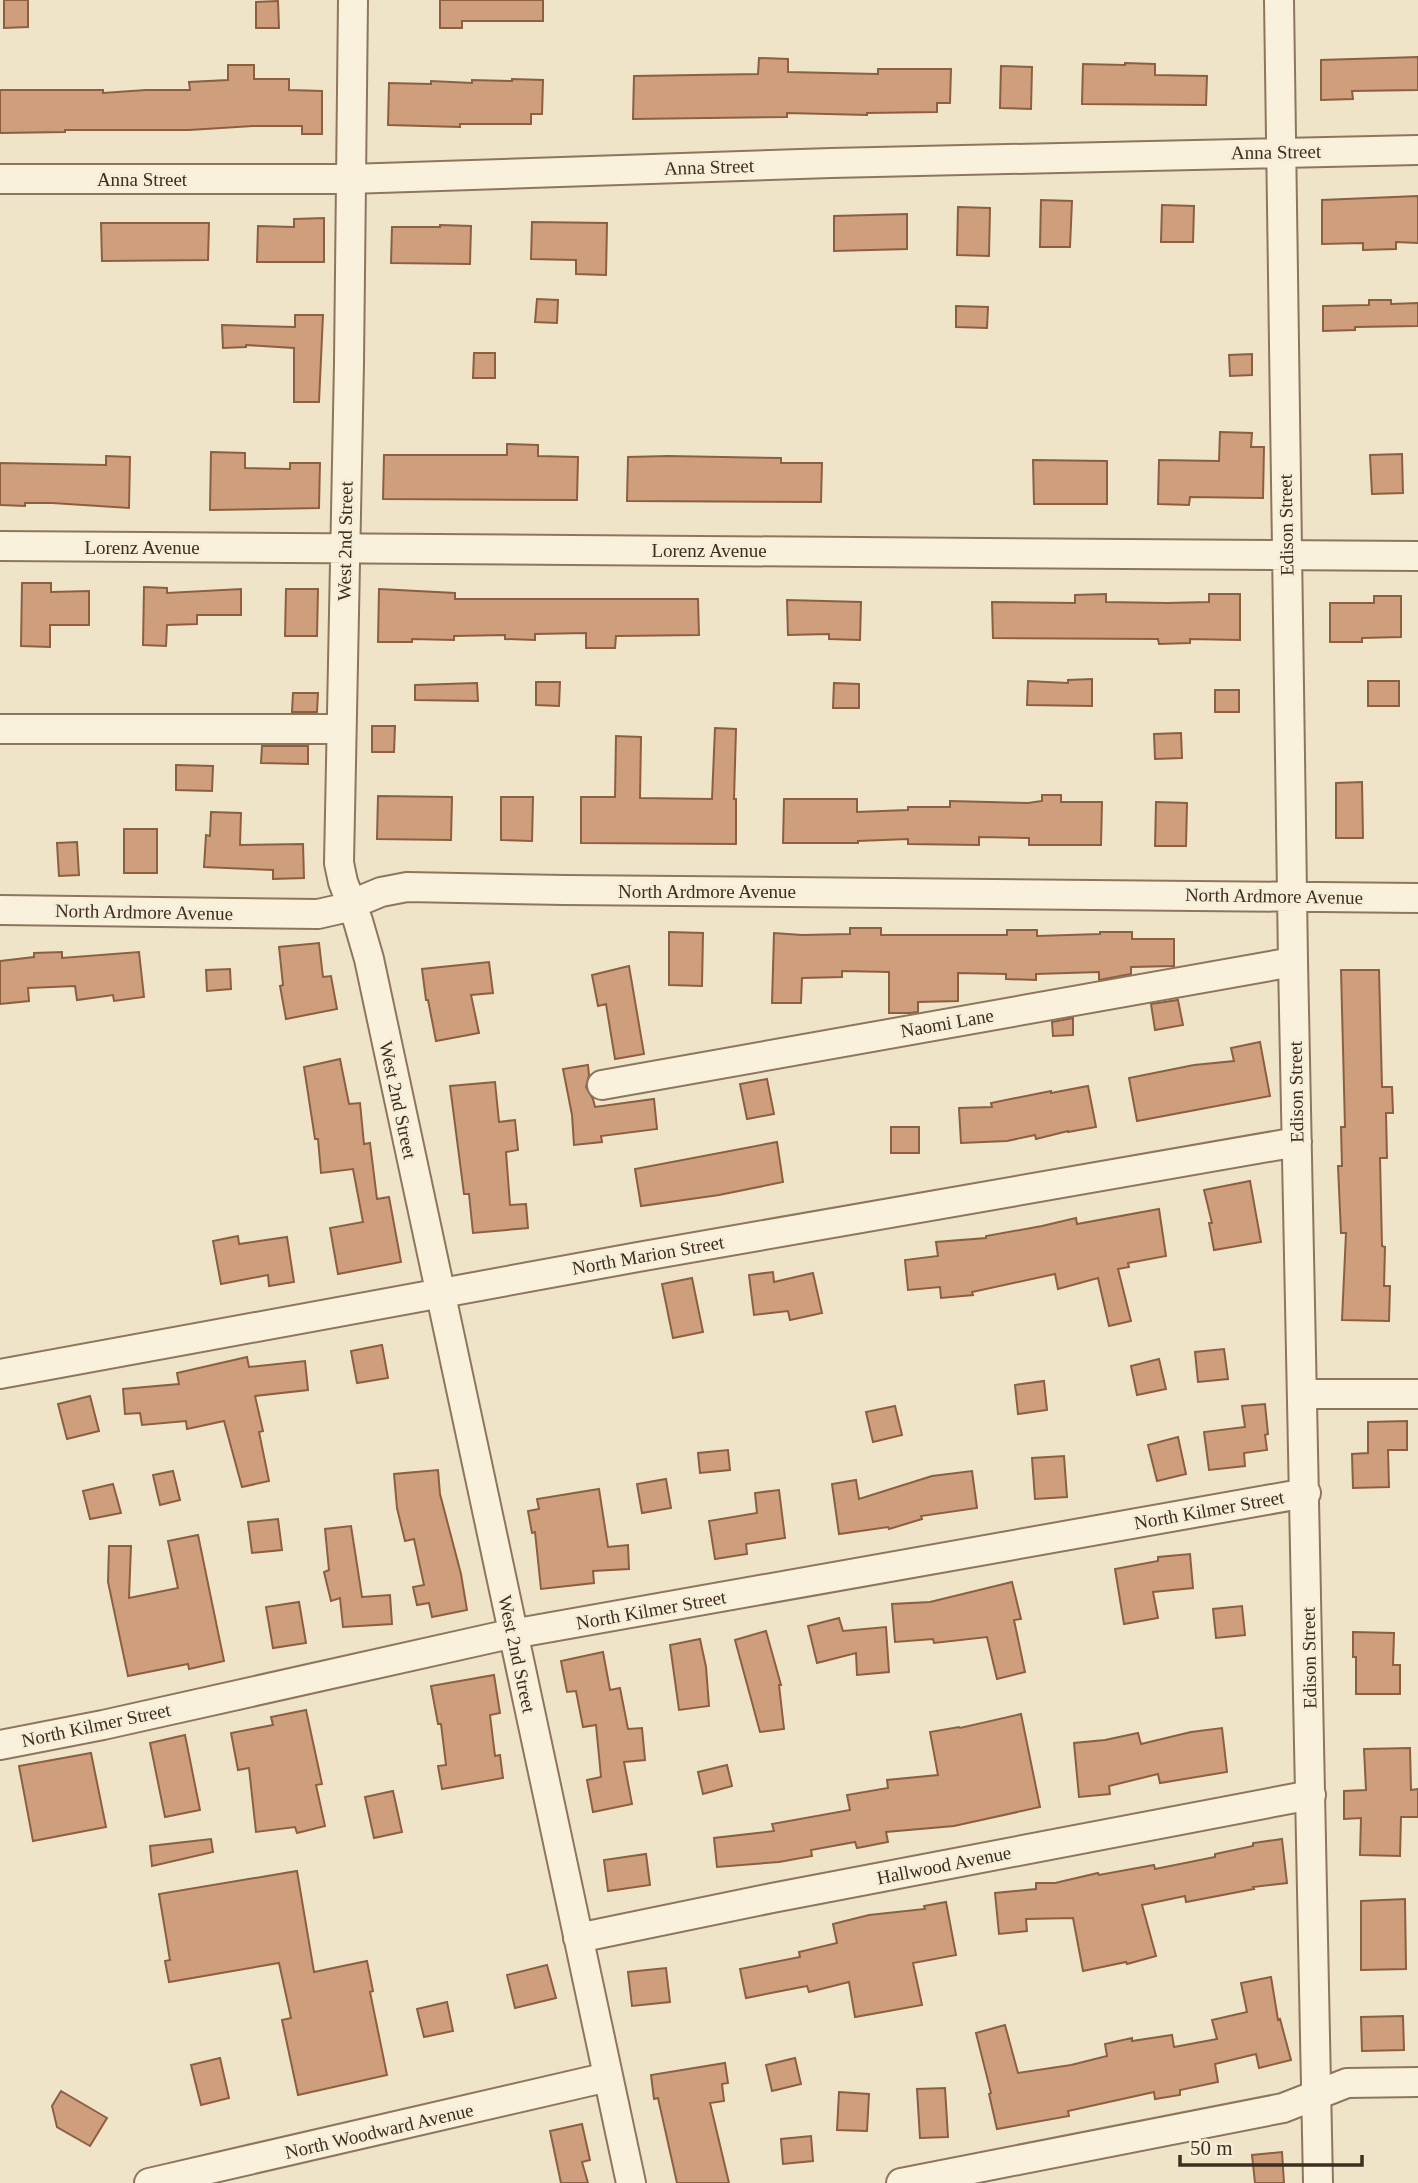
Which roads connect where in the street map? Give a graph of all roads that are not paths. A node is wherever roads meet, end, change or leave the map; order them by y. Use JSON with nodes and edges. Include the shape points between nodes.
{"nodes":[{"id":1,"x":353,"y":0,"type":"edge"},
{"id":2,"x":1279,"y":0,"type":"edge"},
{"id":3,"x":1418,"y":150,"type":"edge"},
{"id":4,"x":1281,"y":152,"type":"junction"},
{"id":5,"x":0,"y":179,"type":"edge"},
{"id":6,"x":349,"y":179,"type":"junction"},
{"id":7,"x":0,"y":546,"type":"edge"},
{"id":8,"x":345,"y":547,"type":"junction"},
{"id":9,"x":1287,"y":554,"type":"junction"},
{"id":10,"x":1418,"y":556,"type":"edge"},
{"id":11,"x":0,"y":729,"type":"edge"},
{"id":12,"x":341,"y":729,"type":"junction"},
{"id":13,"x":1292,"y":896,"type":"junction"},
{"id":14,"x":1418,"y":898,"type":"edge"},
{"id":15,"x":351,"y":904,"type":"junction"},
{"id":16,"x":0,"y":910,"type":"edge"},
{"id":17,"x":1293,"y":962,"type":"junction"},
{"id":18,"x":602,"y":1084,"type":"dead end"},
{"id":19,"x":1297,"y":1142,"type":"junction"},
{"id":20,"x":440,"y":1294,"type":"junction"},
{"id":21,"x":0,"y":1374,"type":"edge"},
{"id":22,"x":1304,"y":1394,"type":"junction"},
{"id":23,"x":1418,"y":1394,"type":"edge"},
{"id":24,"x":1306,"y":1493,"type":"junction"},
{"id":25,"x":513,"y":1634,"type":"junction"},
{"id":26,"x":0,"y":1745,"type":"edge"},
{"id":27,"x":1311,"y":1795,"type":"junction"},
{"id":28,"x":578,"y":1938,"type":"junction"},
{"id":29,"x":608,"y":2077,"type":"junction"},
{"id":30,"x":1418,"y":2082,"type":"edge"},
{"id":31,"x":1316,"y":2095,"type":"junction"},
{"id":32,"x":149,"y":2183,"type":"edge"},
{"id":33,"x":631,"y":2183,"type":"edge"},
{"id":34,"x":901,"y":2183,"type":"edge"},
{"id":35,"x":1318,"y":2183,"type":"edge"}],
"edges":[{"from":1,"to":6,"type":"street","name":"West 2nd Street"},
{"from":2,"to":4,"type":"street","name":"Edison Street"},
{"from":3,"to":4,"type":"street","name":"Anna Street"},
{"from":4,"to":6,"type":"street","name":"Anna Street"},
{"from":4,"to":9,"type":"street","name":"Edison Street"},
{"from":5,"to":6,"type":"street","name":"Anna Street"},
{"from":6,"to":8,"type":"street","name":"West 2nd Street"},
{"from":7,"to":8,"type":"street","name":"Lorenz Avenue"},
{"from":8,"to":9,"type":"street","name":"Lorenz Avenue"},
{"from":8,"to":12,"type":"street","name":"West 2nd Street"},
{"from":9,"to":10,"type":"street","name":"Lorenz Avenue"},
{"from":9,"to":13,"type":"street","name":"Edison Street"},
{"from":11,"to":12,"type":"street"},
{"from":12,"to":15,"type":"street","name":"West 2nd Street","via":[[339,863]]},
{"from":13,"to":14,"type":"street","name":"North Ardmore Avenue"},
{"from":13,"to":15,"type":"street","name":"North Ardmore Avenue","via":[[407,887]]},
{"from":13,"to":17,"type":"street","name":"Edison Street"},
{"from":15,"to":16,"type":"street","name":"North Ardmore Avenue","via":[[318,914]]},
{"from":15,"to":20,"type":"street","name":"West 2nd Street","via":[[369,959]]},
{"from":17,"to":18,"type":"street","name":"Naomi Lane"},
{"from":17,"to":19,"type":"street","name":"Edison Street"},
{"from":19,"to":20,"type":"street","name":"North Marion Street"},
{"from":19,"to":22,"type":"street","name":"Edison Street"},
{"from":20,"to":21,"type":"street","name":"North Marion Street"},
{"from":20,"to":25,"type":"street","name":"West 2nd Street"},
{"from":22,"to":23,"type":"street"},
{"from":22,"to":24,"type":"street","name":"Edison Street"},
{"from":24,"to":25,"type":"street","name":"North Kilmer Street"},
{"from":24,"to":27,"type":"street","name":"Edison Street"},
{"from":25,"to":26,"type":"street","name":"North Kilmer Street"},
{"from":25,"to":28,"type":"street","name":"West 2nd Street"},
{"from":27,"to":28,"type":"street","name":"Hallwood Avenue"},
{"from":27,"to":31,"type":"street","name":"Edison Street"},
{"from":28,"to":29,"type":"street","name":"West 2nd Street"},
{"from":29,"to":32,"type":"street","name":"North Woodward Avenue"},
{"from":29,"to":33,"type":"street","name":"West 2nd Street"},
{"from":30,"to":31,"type":"street","via":[[1347,2083]]},
{"from":31,"to":34,"type":"street","via":[[1283,2108]]},
{"from":31,"to":35,"type":"street","name":"Edison Street"}]}
